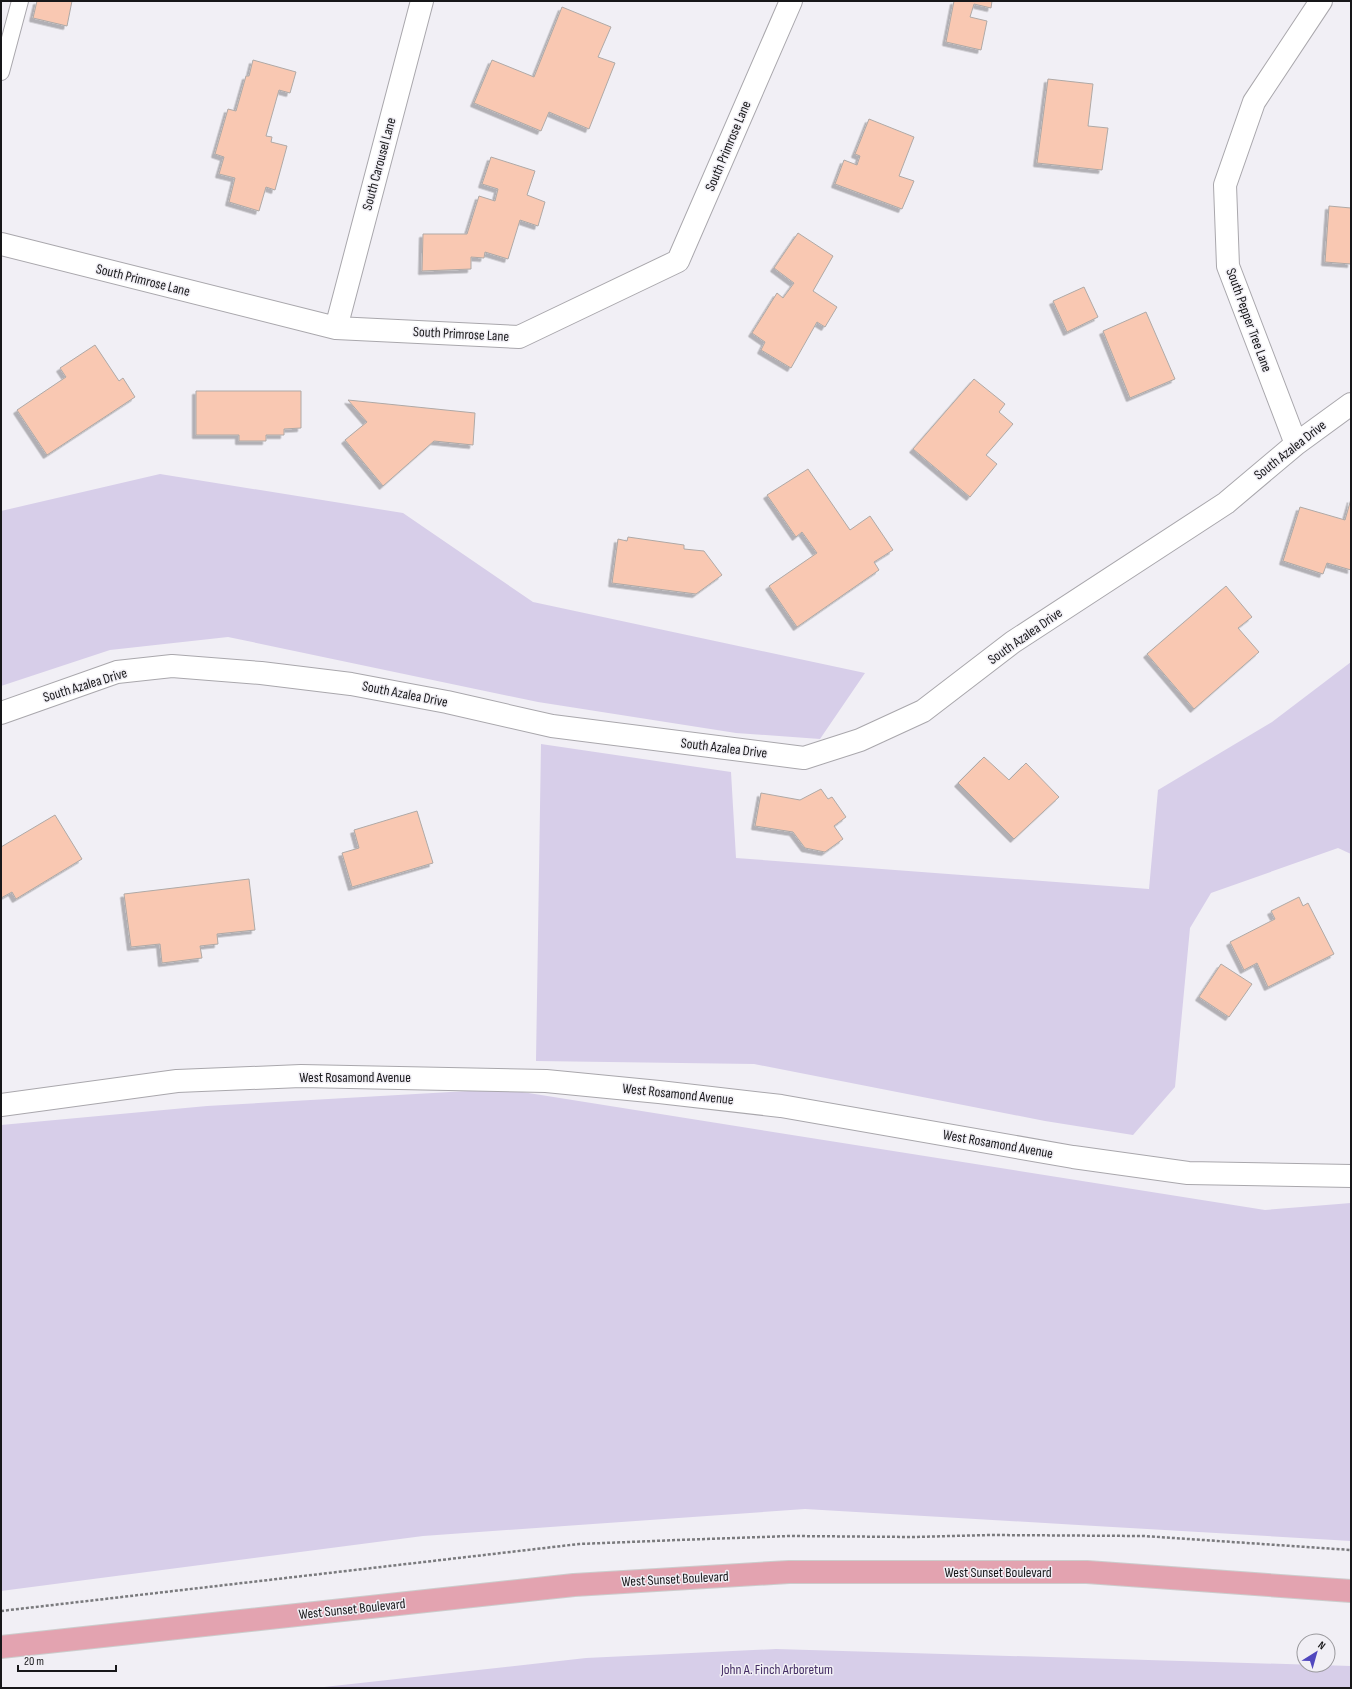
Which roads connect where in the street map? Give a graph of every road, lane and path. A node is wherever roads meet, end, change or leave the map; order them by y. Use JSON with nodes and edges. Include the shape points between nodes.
{"nodes":[{"id":1,"x":20,"y":1,"type":"edge"},
{"id":2,"x":422,"y":1,"type":"edge"},
{"id":3,"x":791,"y":1,"type":"edge"},
{"id":4,"x":1321,"y":1,"type":"edge"},
{"id":5,"x":1,"y":72,"type":"edge"},
{"id":6,"x":1,"y":244,"type":"edge"},
{"id":7,"x":336,"y":328,"type":"junction"},
{"id":8,"x":1351,"y":404,"type":"edge"},
{"id":9,"x":1296,"y":444,"type":"junction"},
{"id":10,"x":1,"y":713,"type":"edge"},
{"id":11,"x":1,"y":1104,"type":"edge"},
{"id":12,"x":1351,"y":1176,"type":"edge"},
{"id":13,"x":1351,"y":1591,"type":"edge"},
{"id":14,"x":1,"y":1647,"type":"edge"}],
"edges":[{"from":1,"to":5,"type":"lane"},
{"from":2,"to":7,"type":"street","name":"South Carousel Lane"},
{"from":3,"to":7,"type":"street","name":"South Primrose Lane","via":[[678,261],[520,337]]},
{"from":4,"to":9,"type":"street","name":"South Pepper Tree Lane","via":[[1254,102],[1225,185],[1228,266]]},
{"from":6,"to":7,"type":"street","name":"South Primrose Lane"},
{"from":8,"to":9,"type":"street","name":"South Azalea Drive"},
{"from":9,"to":10,"type":"street","name":"South Azalea Drive","via":[[1226,503],[1013,642],[923,711],[860,740],[804,758],[552,726],[351,684],[172,666],[117,672]]},
{"from":11,"to":12,"type":"street","name":"West Rosamond Avenue","via":[[185,1081],[301,1076],[546,1081],[781,1106],[1073,1158],[1188,1173]]},
{"from":13,"to":14,"type":"main road","name":"West Sunset Boulevard","via":[[1087,1572],[789,1572],[574,1585]]}]}
